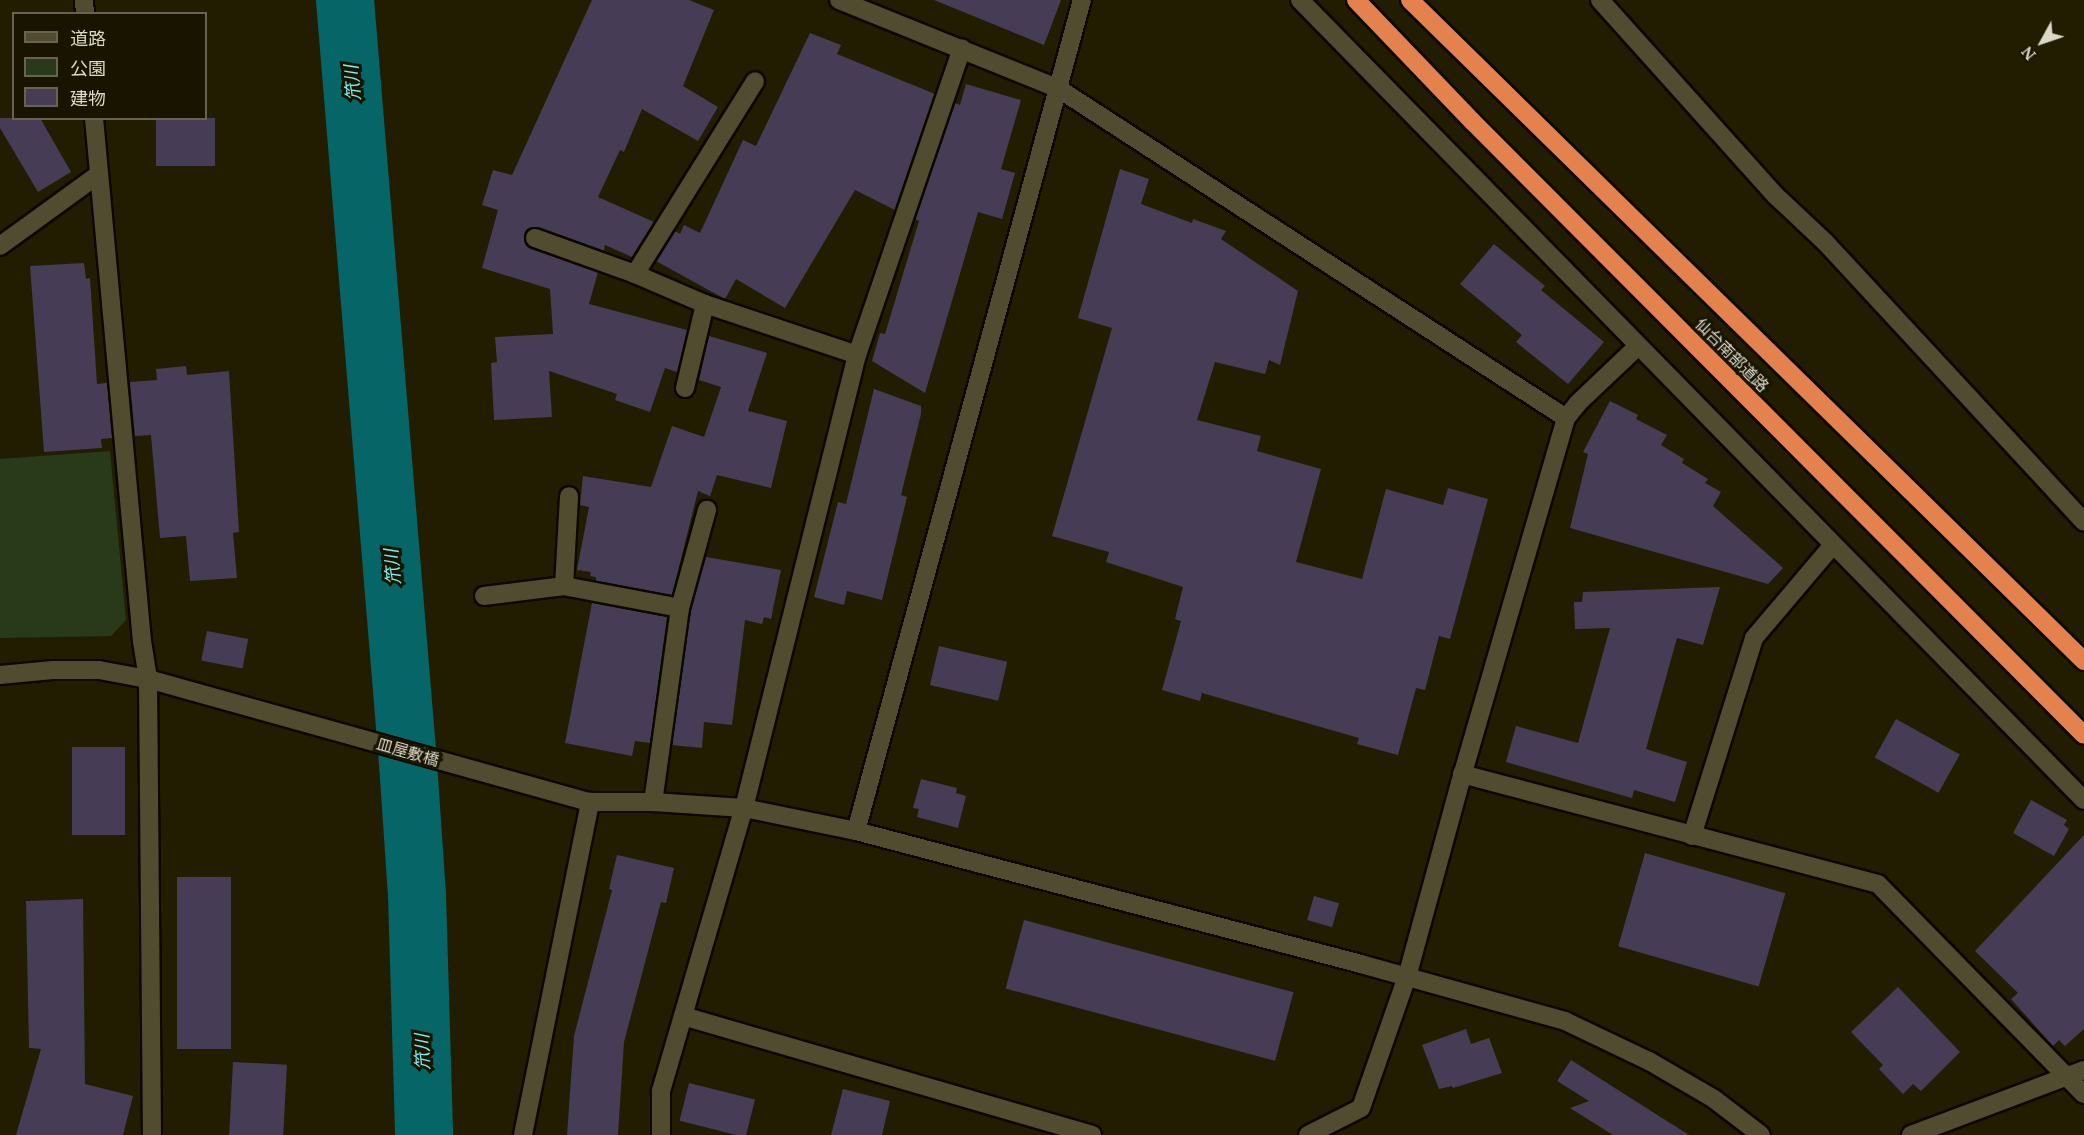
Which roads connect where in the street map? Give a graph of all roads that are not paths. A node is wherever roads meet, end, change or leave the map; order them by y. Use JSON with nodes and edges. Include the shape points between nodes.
{"nodes":[{"id":1,"x":839,"y":0,"type":"edge"},
{"id":2,"x":1082,"y":0,"type":"edge"},
{"id":3,"x":1299,"y":0,"type":"edge"},
{"id":4,"x":1356,"y":0,"type":"edge"},
{"id":5,"x":1410,"y":0,"type":"edge"},
{"id":6,"x":1600,"y":0,"type":"edge"},
{"id":7,"x":962,"y":49,"type":"junction"},
{"id":8,"x":755,"y":81,"type":"dead end"},
{"id":9,"x":1059,"y":89,"type":"junction"},
{"id":10,"x":94,"y":120,"type":"edge"},
{"id":11,"x":99,"y":174,"type":"junction"},
{"id":12,"x":535,"y":238,"type":"dead end"},
{"id":13,"x":0,"y":246,"type":"edge"},
{"id":14,"x":635,"y":274,"type":"junction"},
{"id":15,"x":705,"y":304,"type":"junction"},
{"id":16,"x":1638,"y":346,"type":"junction"},
{"id":17,"x":857,"y":355,"type":"junction"},
{"id":18,"x":685,"y":388,"type":"dead end"},
{"id":19,"x":1566,"y":418,"type":"junction"},
{"id":20,"x":569,"y":496,"type":"dead end"},
{"id":21,"x":707,"y":510,"type":"dead end"},
{"id":22,"x":2084,"y":522,"type":"edge"},
{"id":23,"x":1832,"y":546,"type":"junction"},
{"id":24,"x":564,"y":586,"type":"junction"},
{"id":25,"x":484,"y":596,"type":"dead end"},
{"id":26,"x":680,"y":608,"type":"junction"},
{"id":27,"x":2084,"y":661,"type":"edge"},
{"id":28,"x":0,"y":675,"type":"edge"},
{"id":29,"x":148,"y":679,"type":"junction"},
{"id":30,"x":2084,"y":735,"type":"edge"},
{"id":31,"x":1462,"y":774,"type":"junction"},
{"id":32,"x":2084,"y":800,"type":"edge"},
{"id":33,"x":590,"y":802,"type":"junction"},
{"id":34,"x":653,"y":802,"type":"junction"},
{"id":35,"x":744,"y":808,"type":"junction"},
{"id":36,"x":856,"y":831,"type":"junction"},
{"id":37,"x":1692,"y":837,"type":"junction"},
{"id":38,"x":1407,"y":977,"type":"junction"},
{"id":39,"x":683,"y":1016,"type":"junction"},
{"id":40,"x":2084,"y":1070,"type":"edge"},
{"id":41,"x":2067,"y":1077,"type":"junction"},
{"id":42,"x":2084,"y":1094,"type":"edge"},
{"id":43,"x":152,"y":1135,"type":"edge"},
{"id":44,"x":523,"y":1135,"type":"edge"},
{"id":45,"x":661,"y":1135,"type":"edge"},
{"id":46,"x":1092,"y":1135,"type":"edge"},
{"id":47,"x":1308,"y":1135,"type":"edge"},
{"id":48,"x":1761,"y":1135,"type":"edge"},
{"id":49,"x":1911,"y":1135,"type":"edge"}],
"edges":[{"from":1,"to":7,"type":"street"},
{"from":2,"to":9,"type":"street"},
{"from":3,"to":16,"type":"street"},
{"from":4,"to":30,"type":"highway","name":"仙台南部道路","via":[[1473,123]]},
{"from":5,"to":27,"type":"highway","name":"仙台南部道路"},
{"from":6,"to":22,"type":"street","via":[[1776,196],[1825,242]]},
{"from":7,"to":9,"type":"street"},
{"from":7,"to":17,"type":"street"},
{"from":8,"to":14,"type":"street"},
{"from":9,"to":19,"type":"street"},
{"from":9,"to":36,"type":"street"},
{"from":10,"to":11,"type":"street"},
{"from":11,"to":13,"type":"street"},
{"from":11,"to":29,"type":"street"},
{"from":12,"to":14,"type":"street"},
{"from":14,"to":15,"type":"street"},
{"from":15,"to":17,"type":"street"},
{"from":15,"to":18,"type":"street"},
{"from":16,"to":19,"type":"street"},
{"from":16,"to":23,"type":"street"},
{"from":17,"to":35,"type":"street"},
{"from":19,"to":31,"type":"street"},
{"from":20,"to":24,"type":"street"},
{"from":21,"to":26,"type":"street"},
{"from":23,"to":32,"type":"street"},
{"from":23,"to":37,"type":"street","via":[[1754,638]]},
{"from":24,"to":25,"type":"street"},
{"from":24,"to":26,"type":"street"},
{"from":26,"to":34,"type":"street"},
{"from":28,"to":29,"type":"street","name":"皿屋敷橋","via":[[99,670]]},
{"from":29,"to":33,"type":"street","name":"皿屋敷橋"},
{"from":29,"to":43,"type":"street"},
{"from":31,"to":37,"type":"street"},
{"from":31,"to":38,"type":"street"},
{"from":33,"to":34,"type":"street","name":"皿屋敷橋"},
{"from":33,"to":44,"type":"street"},
{"from":34,"to":35,"type":"street","name":"皿屋敷橋"},
{"from":35,"to":36,"type":"street","name":"皿屋敷橋"},
{"from":35,"to":39,"type":"street"},
{"from":36,"to":38,"type":"street","name":"皿屋敷橋"},
{"from":37,"to":41,"type":"street","via":[[1878,884]]},
{"from":38,"to":47,"type":"street","via":[[1361,1108]]},
{"from":38,"to":48,"type":"street","name":"皿屋敷橋","via":[[1565,1021],[1649,1061],[1713,1099]]},
{"from":39,"to":45,"type":"street","via":[[661,1090]]},
{"from":39,"to":46,"type":"street"},
{"from":40,"to":41,"type":"street"},
{"from":41,"to":42,"type":"street"},
{"from":41,"to":49,"type":"street"}]}
